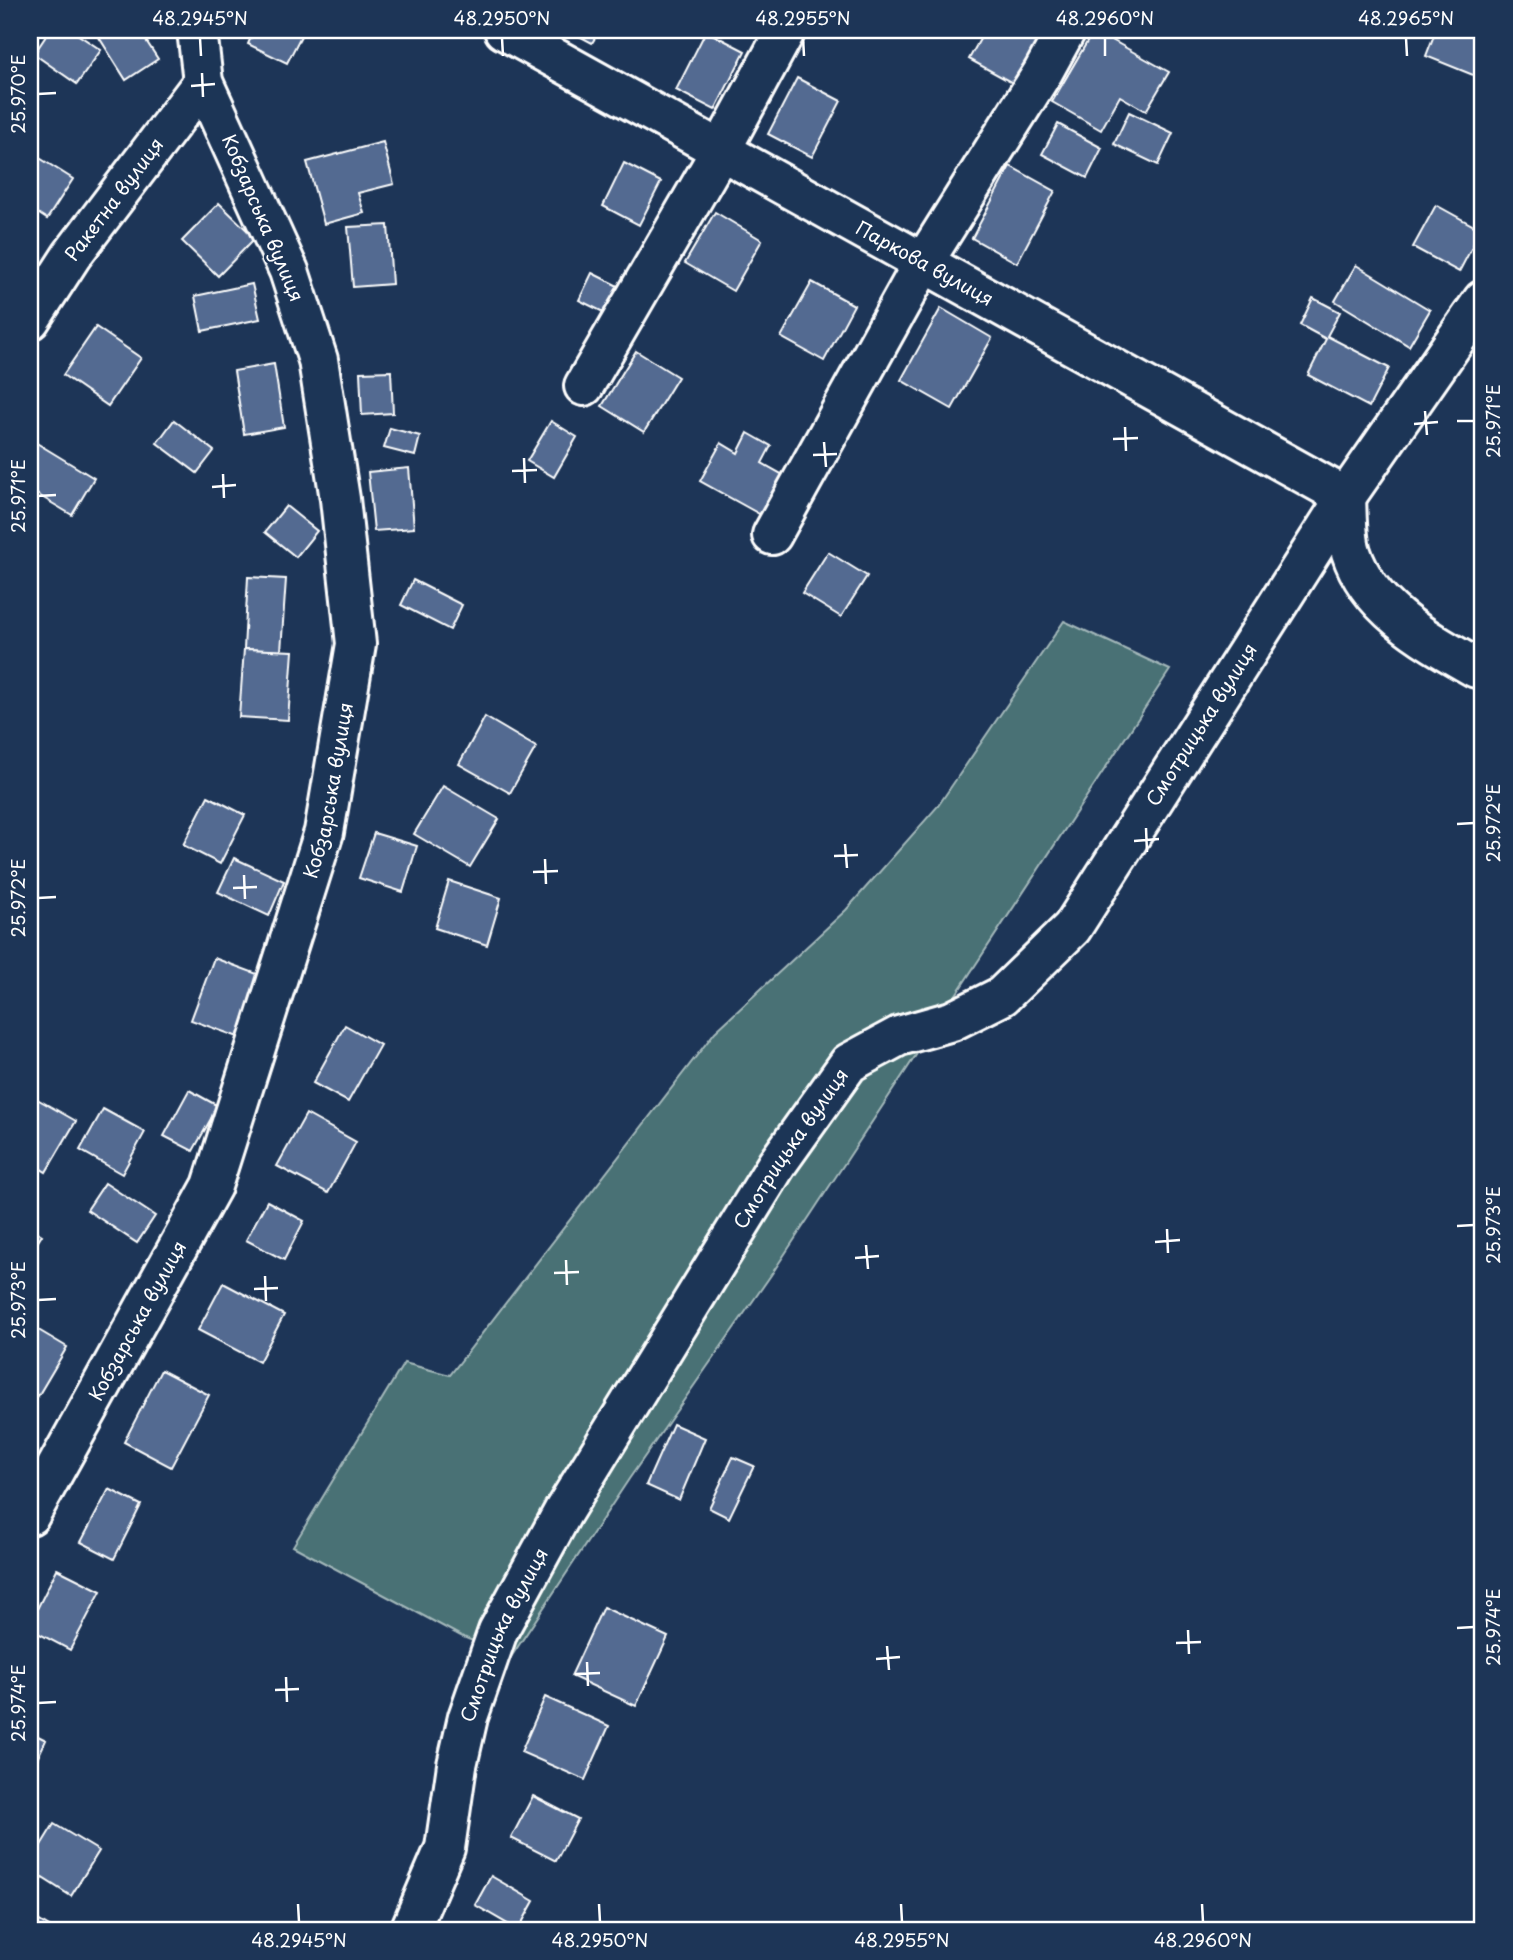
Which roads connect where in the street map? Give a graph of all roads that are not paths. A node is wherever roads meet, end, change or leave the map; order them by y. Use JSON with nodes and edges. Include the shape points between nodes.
{"nodes":[{"id":1,"x":197,"y":30,"type":"edge"},
{"id":2,"x":504,"y":30,"type":"edge"},
{"id":3,"x":786,"y":30,"type":"edge"},
{"id":4,"x":1066,"y":30,"type":"edge"},
{"id":5,"x":203,"y":82,"type":"junction"},
{"id":6,"x":721,"y":150,"type":"junction"},
{"id":7,"x":923,"y":263,"type":"junction"},
{"id":8,"x":1483,"y":300,"type":"edge"},
{"id":9,"x":30,"y":320,"type":"edge"},
{"id":10,"x":584,"y":386,"type":"dead end"},
{"id":11,"x":1346,"y":497,"type":"junction"},
{"id":12,"x":772,"y":536,"type":"dead end"},
{"id":13,"x":1476,"y":668,"type":"dead end"},
{"id":14,"x":30,"y":1515,"type":"edge"},
{"id":15,"x":410,"y":1930,"type":"edge"}],
"edges":[{"from":1,"to":5,"type":"street","name":"Кобзарська вулиця"},
{"from":2,"to":6,"type":"street","name":"Паркова вулиця"},
{"from":3,"to":6,"type":"street"},
{"from":4,"to":7,"type":"street"},
{"from":5,"to":9,"type":"street","name":"Ракетна вулиця","via":[[72,255]]},
{"from":5,"to":14,"type":"street","name":"Кобзарська вулиця","via":[[289,271],[318,360],[356,644],[324,832],[212,1186]]},
{"from":6,"to":7,"type":"street","name":"Паркова вулиця"},
{"from":6,"to":10,"type":"street"},
{"from":7,"to":11,"type":"street","name":"Паркова вулиця"},
{"from":7,"to":12,"type":"street"},
{"from":8,"to":11,"type":"street","name":"Смотрицька вулиця"},
{"from":11,"to":13,"type":"street","via":[[1350,551],[1368,585],[1388,609]]},
{"from":11,"to":15,"type":"street","name":"Смотрицька вулиця","via":[[1072,928],[1002,996],[952,1021],[899,1036],[849,1063],[777,1164],[563,1512],[498,1631],[468,1717],[445,1848]]}]}
